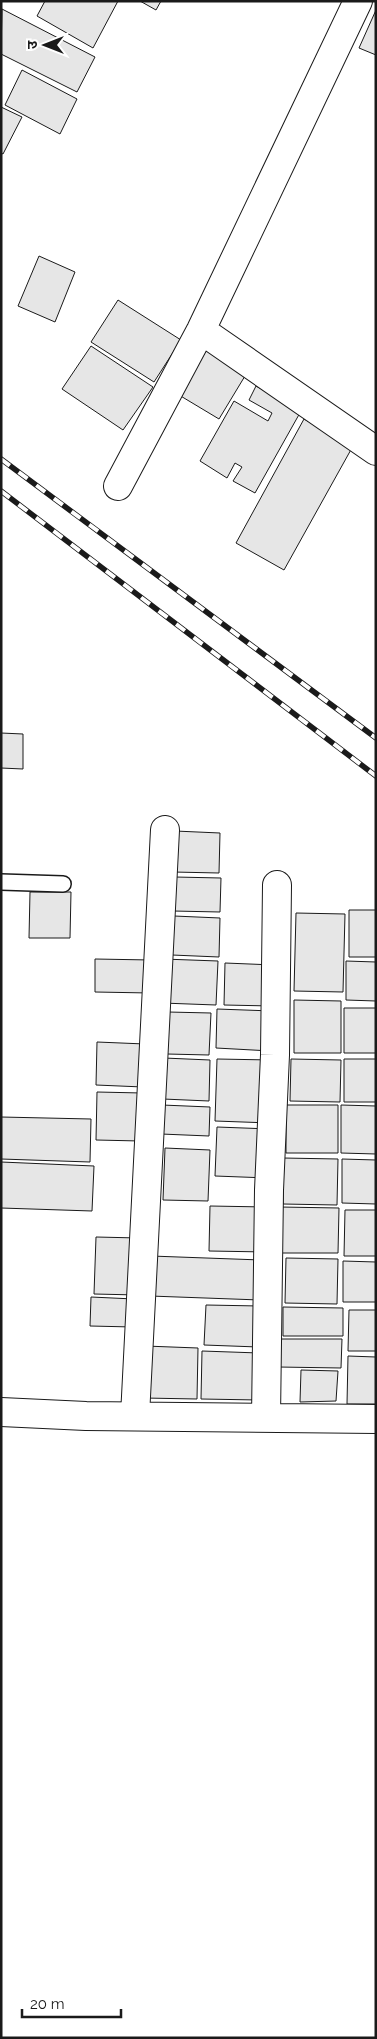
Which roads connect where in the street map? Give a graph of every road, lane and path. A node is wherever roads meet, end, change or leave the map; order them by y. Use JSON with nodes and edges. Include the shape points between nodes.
{"nodes":[{"id":1,"x":358,"y":1,"type":"edge"},
{"id":2,"x":201,"y":330,"type":"junction"},
{"id":3,"x":376,"y":451,"type":"edge"},
{"id":4,"x":118,"y":486,"type":"dead end"},
{"id":5,"x":165,"y":830,"type":"dead end"},
{"id":6,"x":1,"y":882,"type":"edge"},
{"id":7,"x":63,"y":884,"type":"dead end"},
{"id":8,"x":277,"y":885,"type":"dead end"},
{"id":9,"x":1,"y":1412,"type":"edge"},
{"id":10,"x":135,"y":1416,"type":"junction"},
{"id":11,"x":266,"y":1418,"type":"junction"},
{"id":12,"x":376,"y":1419,"type":"edge"}],
"edges":[{"from":1,"to":2,"type":"street"},
{"from":2,"to":3,"type":"street"},
{"from":2,"to":4,"type":"street"},
{"from":5,"to":10,"type":"street"},
{"from":6,"to":7,"type":"lane"},
{"from":8,"to":11,"type":"street"},
{"from":9,"to":10,"type":"street"},
{"from":10,"to":11,"type":"street"},
{"from":11,"to":12,"type":"street"}]}
